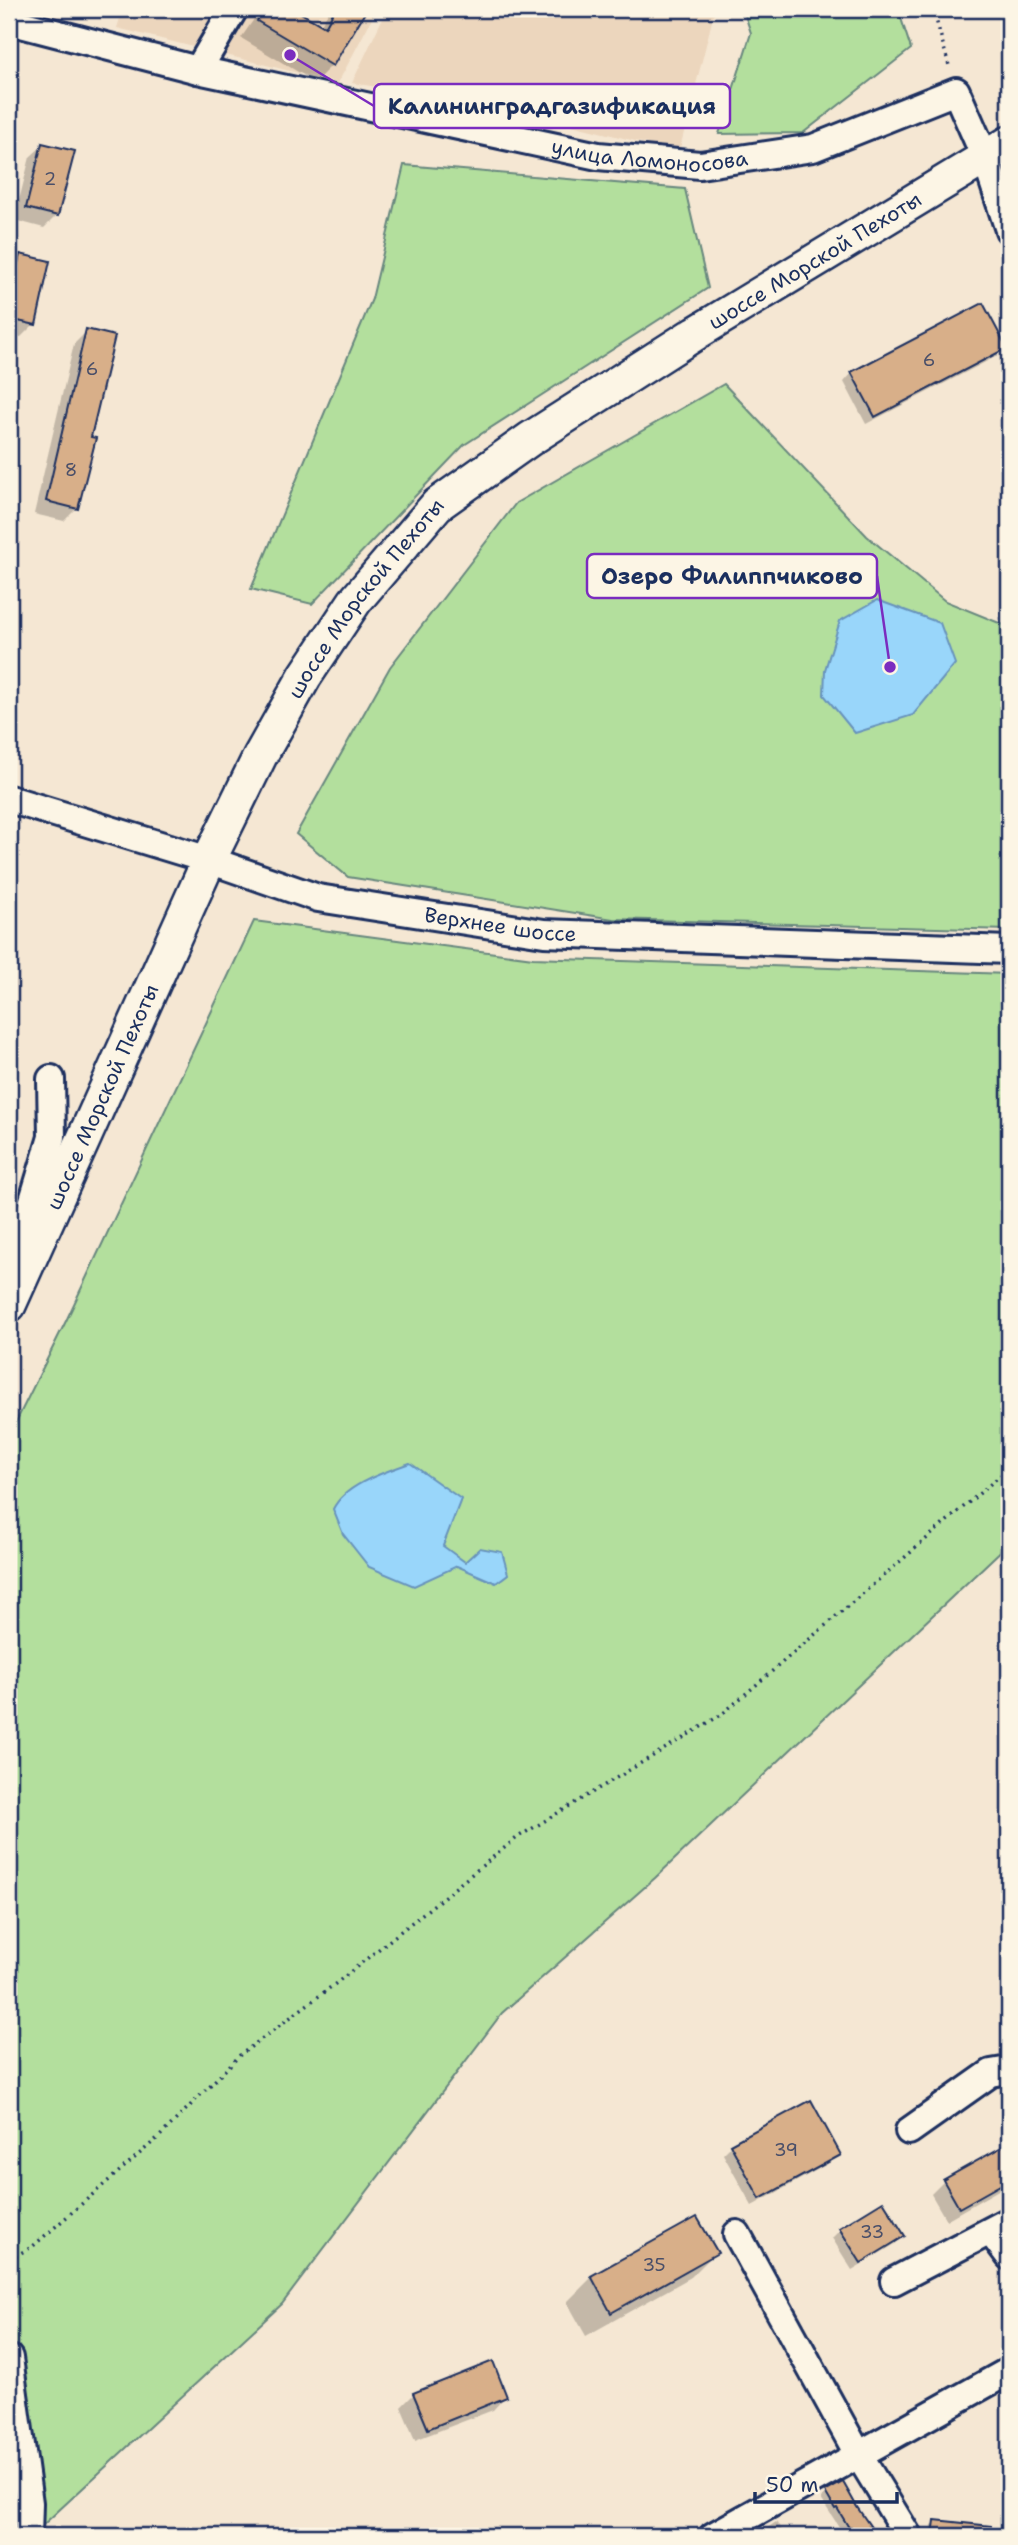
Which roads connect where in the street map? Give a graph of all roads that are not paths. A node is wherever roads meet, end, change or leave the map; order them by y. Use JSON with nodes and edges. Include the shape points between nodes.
{"nodes":[{"id":1,"x":234,"y":9,"type":"edge"},
{"id":2,"x":9,"y":21,"type":"edge"},
{"id":3,"x":198,"y":70,"type":"junction"},
{"id":4,"x":997,"y":150,"type":"edge"},
{"id":5,"x":1009,"y":230,"type":"edge"},
{"id":6,"x":9,"y":799,"type":"edge"},
{"id":7,"x":209,"y":860,"type":"junction"},
{"id":8,"x":1009,"y":950,"type":"edge"},
{"id":9,"x":51,"y":1079,"type":"dead end"},
{"id":10,"x":9,"y":1246,"type":"edge"},
{"id":11,"x":9,"y":1305,"type":"edge"},
{"id":12,"x":1009,"y":2070,"type":"edge"},
{"id":13,"x":909,"y":2131,"type":"dead end"},
{"id":14,"x":1000,"y":2226,"type":"edge"},
{"id":15,"x":737,"y":2234,"type":"dead end"},
{"id":16,"x":1009,"y":2256,"type":"edge"},
{"id":17,"x":894,"y":2281,"type":"dead end"},
{"id":18,"x":9,"y":2358,"type":"edge"},
{"id":19,"x":1009,"y":2371,"type":"edge"},
{"id":20,"x":858,"y":2454,"type":"junction"},
{"id":21,"x":28,"y":2536,"type":"edge"},
{"id":22,"x":713,"y":2536,"type":"edge"},
{"id":23,"x":908,"y":2536,"type":"edge"}],
"edges":[{"from":1,"to":3,"type":"street"},
{"from":2,"to":3,"type":"street","name":"улица Ломоносова"},
{"from":3,"to":4,"type":"street","name":"улица Ломоносова","via":[[598,156],[700,165],[813,148],[956,91]]},
{"from":4,"to":5,"type":"street"},
{"from":4,"to":7,"type":"main road","name":"шоссе Морской Пехоты","via":[[685,340],[437,505],[355,601],[305,676]]},
{"from":6,"to":7,"type":"street","name":"Верхнее шоссе"},
{"from":7,"to":8,"type":"street","name":"Верхнее шоссе","via":[[318,898],[544,933]]},
{"from":7,"to":11,"type":"main road","name":"шоссе Морской Пехоты"},
{"from":9,"to":10,"type":"street","via":[[52,1137],[26,1224]]},
{"from":12,"to":13,"type":"street","via":[[991,2073]]},
{"from":14,"to":16,"type":"street"},
{"from":14,"to":17,"type":"street"},
{"from":15,"to":20,"type":"street"},
{"from":18,"to":21,"type":"street","via":[[29,2503]]},
{"from":19,"to":20,"type":"street"},
{"from":20,"to":22,"type":"street"},
{"from":20,"to":23,"type":"street"}]}
